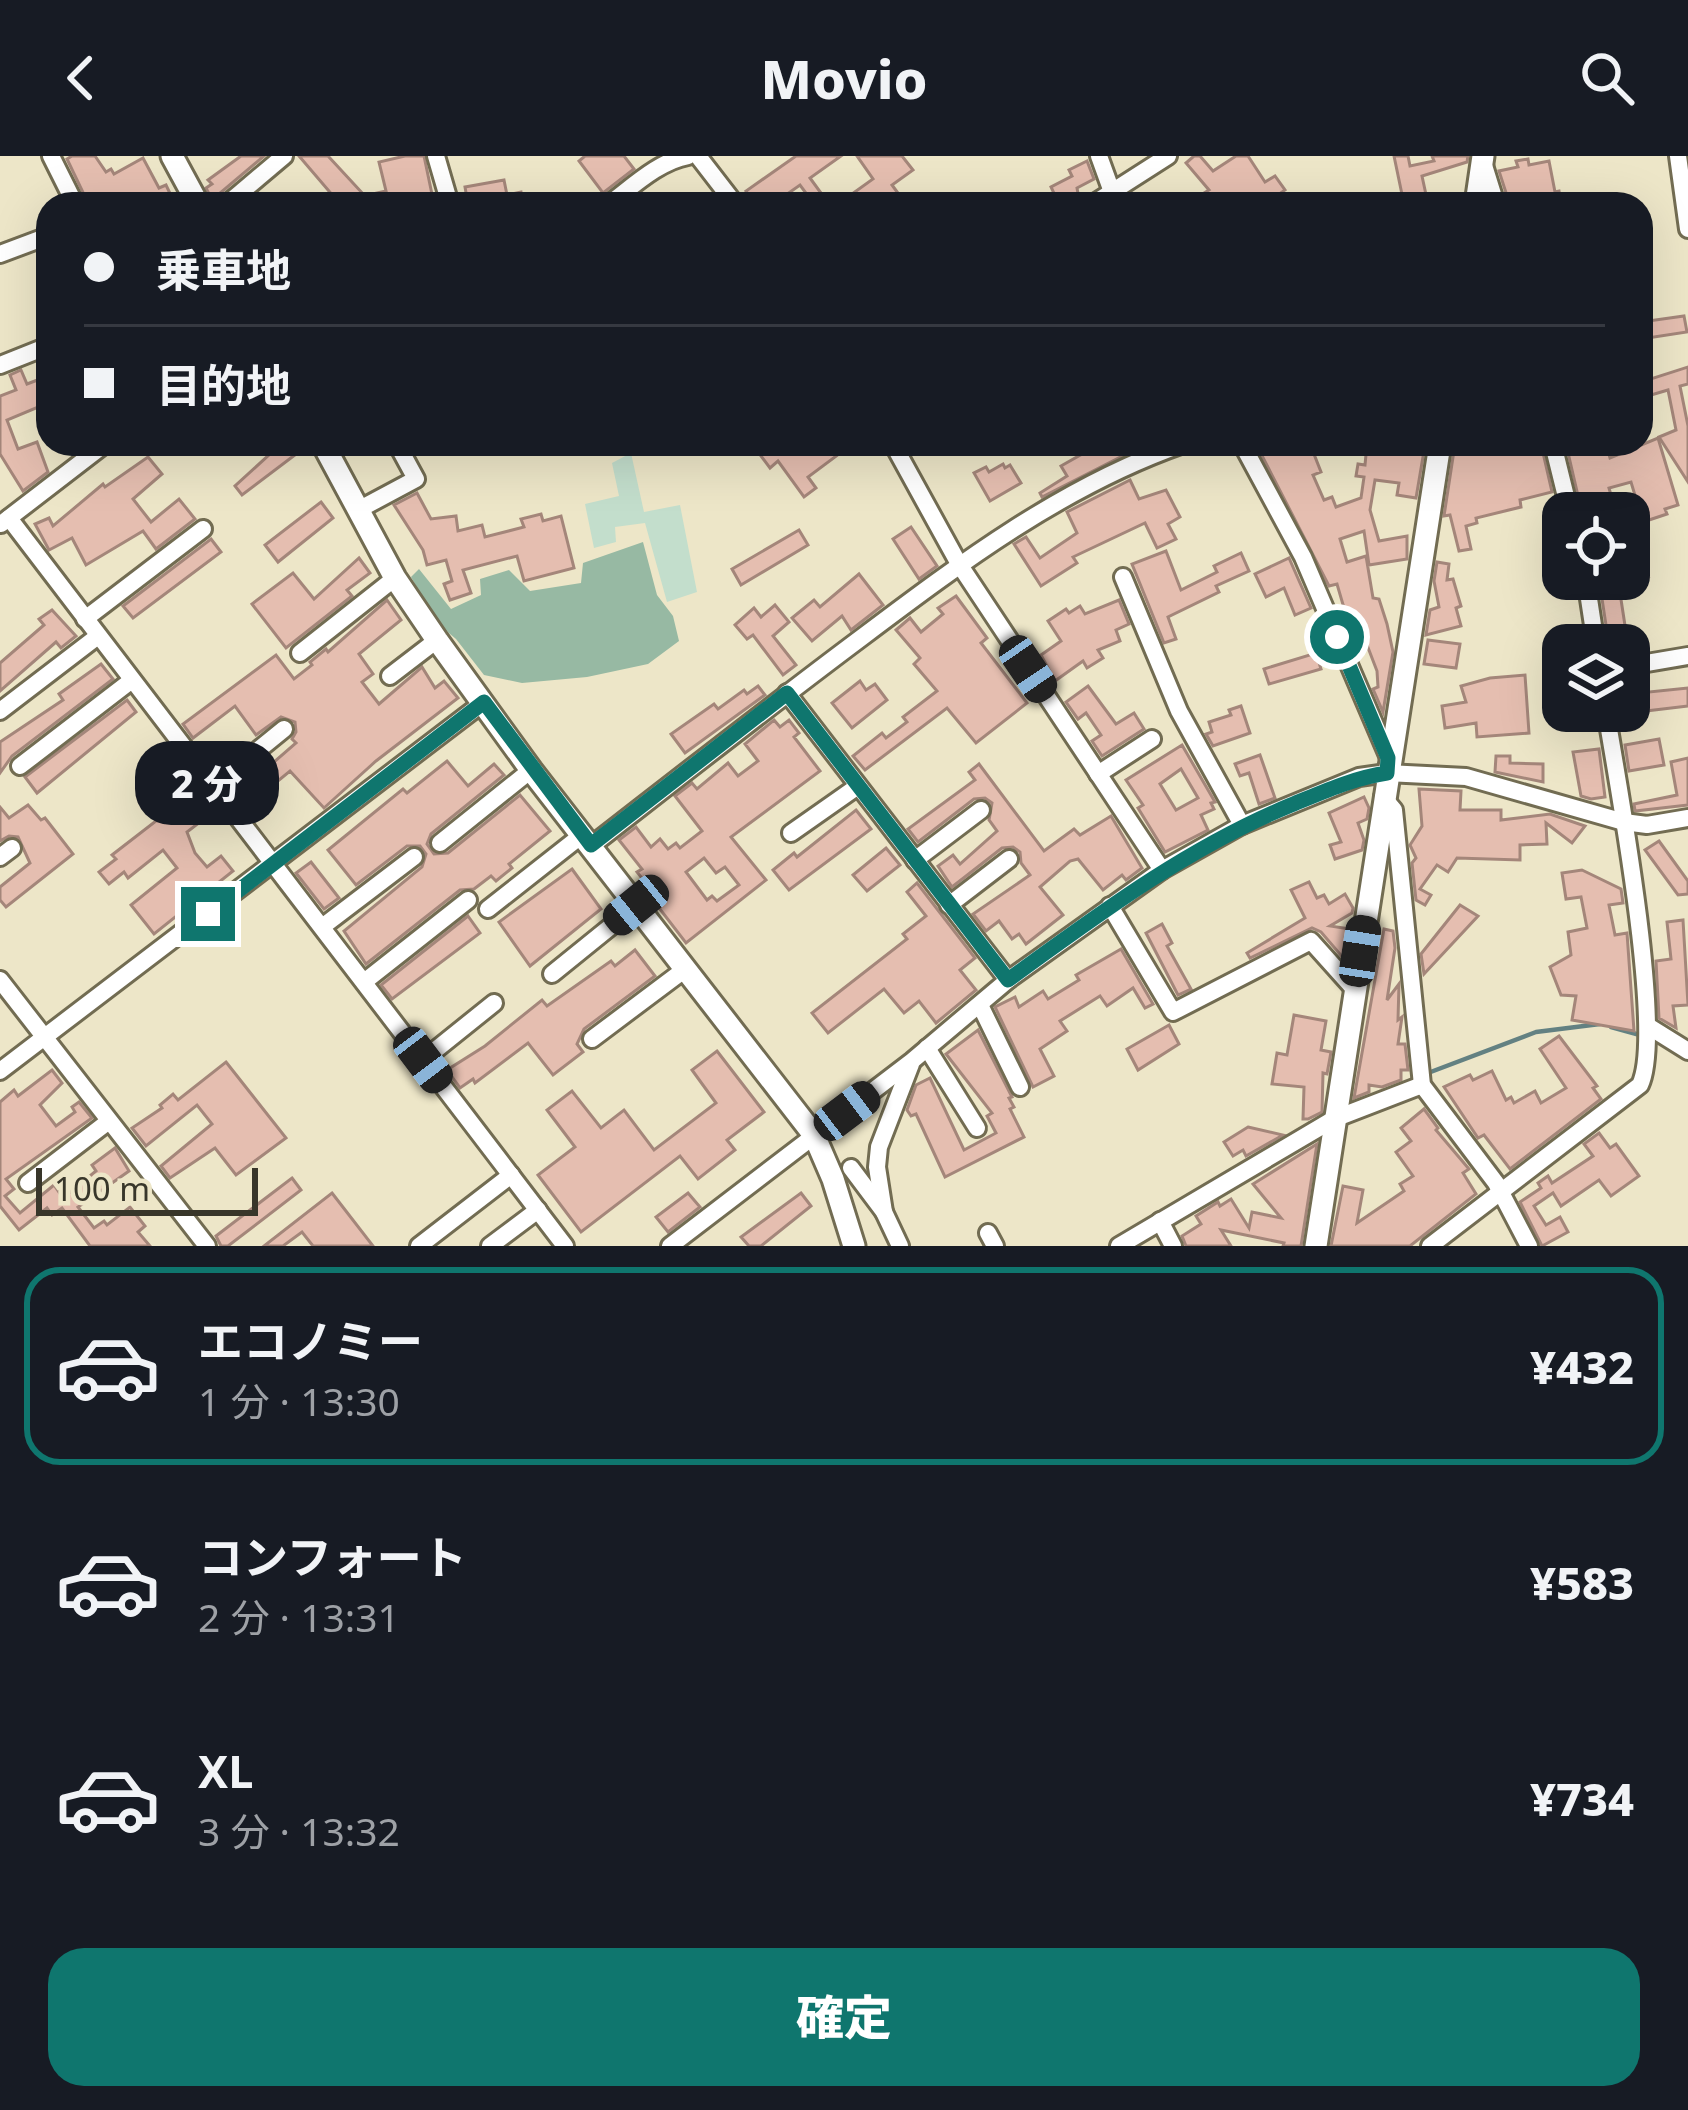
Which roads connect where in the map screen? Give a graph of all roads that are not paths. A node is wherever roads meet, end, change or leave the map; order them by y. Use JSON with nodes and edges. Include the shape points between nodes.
{"nodes":[{"id":1,"x":51,"y":156,"type":"edge"},
{"id":2,"x":172,"y":156,"type":"edge"},
{"id":3,"x":436,"y":156,"type":"edge"},
{"id":4,"x":688,"y":156,"type":"edge"},
{"id":5,"x":698,"y":156,"type":"edge"},
{"id":6,"x":1099,"y":156,"type":"edge"},
{"id":7,"x":1168,"y":156,"type":"edge"},
{"id":8,"x":1678,"y":156,"type":"edge"},
{"id":9,"x":1482,"y":158,"type":"edge"},
{"id":10,"x":273,"y":160,"type":"edge"},
{"id":11,"x":69,"y":192,"type":"edge"},
{"id":12,"x":192,"y":192,"type":"edge"},
{"id":13,"x":239,"y":192,"type":"edge"},
{"id":14,"x":447,"y":192,"type":"edge"},
{"id":15,"x":625,"y":192,"type":"edge"},
{"id":16,"x":726,"y":192,"type":"edge"},
{"id":17,"x":1112,"y":192,"type":"edge"},
{"id":18,"x":1124,"y":192,"type":"edge"},
{"id":19,"x":1478,"y":192,"type":"edge"},
{"id":20,"x":1492,"y":192,"type":"edge"},
{"id":21,"x":1688,"y":229,"type":"edge"},
{"id":22,"x":36,"y":240,"type":"edge"},
{"id":23,"x":0,"y":254,"type":"edge"},
{"id":24,"x":36,"y":351,"type":"edge"},
{"id":25,"x":0,"y":365,"type":"edge"},
{"id":26,"x":89,"y":456,"type":"edge"},
{"id":27,"x":329,"y":456,"type":"edge"},
{"id":28,"x":404,"y":456,"type":"edge"},
{"id":29,"x":900,"y":456,"type":"edge"},
{"id":30,"x":1148,"y":456,"type":"edge"},
{"id":31,"x":1249,"y":456,"type":"edge"},
{"id":32,"x":1438,"y":456,"type":"edge"},
{"id":33,"x":1555,"y":456,"type":"edge"},
{"id":34,"x":1565,"y":492,"type":"edge"},
{"id":35,"x":358,"y":510,"type":"junction"},
{"id":36,"x":4,"y":521,"type":"edge"},
{"id":37,"x":203,"y":529,"type":"dead end"},
{"id":38,"x":959,"y":564,"type":"junction"},
{"id":39,"x":1123,"y":577,"type":"dead end"},
{"id":40,"x":395,"y":578,"type":"junction"},
{"id":41,"x":85,"y":619,"type":"junction"},
{"id":42,"x":98,"y":636,"type":"junction"},
{"id":43,"x":437,"y":640,"type":"junction"},
{"id":44,"x":300,"y":653,"type":"dead end"},
{"id":45,"x":1688,"y":656,"type":"edge"},
{"id":46,"x":1650,"y":662,"type":"edge"},
{"id":47,"x":390,"y":676,"type":"dead end"},
{"id":48,"x":132,"y":680,"type":"junction"},
{"id":49,"x":787,"y":693,"type":"junction"},
{"id":50,"x":484,"y":702,"type":"junction"},
{"id":51,"x":0,"y":711,"type":"edge"},
{"id":52,"x":284,"y":729,"type":"dead end"},
{"id":53,"x":1609,"y":732,"type":"edge"},
{"id":54,"x":1152,"y":740,"type":"dead end"},
{"id":55,"x":1388,"y":765,"type":"junction"},
{"id":56,"x":20,"y":766,"type":"dead end"},
{"id":57,"x":531,"y":770,"type":"junction"},
{"id":58,"x":1098,"y":774,"type":"junction"},
{"id":59,"x":214,"y":786,"type":"junction"},
{"id":60,"x":858,"y":786,"type":"junction"},
{"id":61,"x":1383,"y":796,"type":"junction"},
{"id":62,"x":981,"y":811,"type":"dead end"},
{"id":63,"x":1688,"y":818,"type":"edge"},
{"id":64,"x":1624,"y":822,"type":"junction"},
{"id":65,"x":1242,"y":825,"type":"junction"},
{"id":66,"x":791,"y":833,"type":"dead end"},
{"id":67,"x":586,"y":840,"type":"junction"},
{"id":68,"x":440,"y":843,"type":"dead end"},
{"id":69,"x":414,"y":857,"type":"dead end"},
{"id":70,"x":1009,"y":859,"type":"dead end"},
{"id":71,"x":915,"y":860,"type":"junction"},
{"id":72,"x":274,"y":865,"type":"junction"},
{"id":73,"x":1162,"y":870,"type":"junction"},
{"id":74,"x":468,"y":901,"type":"dead end"},
{"id":75,"x":636,"y":905,"type":"junction"},
{"id":76,"x":949,"y":905,"type":"junction"},
{"id":77,"x":1110,"y":906,"type":"junction"},
{"id":78,"x":488,"y":909,"type":"dead end"},
{"id":79,"x":322,"y":927,"type":"junction"},
{"id":80,"x":684,"y":970,"type":"junction"},
{"id":81,"x":552,"y":974,"type":"dead end"},
{"id":82,"x":1008,"y":980,"type":"junction"},
{"id":83,"x":364,"y":982,"type":"junction"},
{"id":84,"x":2,"y":988,"type":"edge"},
{"id":85,"x":1354,"y":989,"type":"junction"},
{"id":86,"x":494,"y":1003,"type":"dead end"},
{"id":87,"x":980,"y":1005,"type":"junction"},
{"id":88,"x":1648,"y":1026,"type":"junction"},
{"id":89,"x":44,"y":1038,"type":"junction"},
{"id":90,"x":592,"y":1039,"type":"dead end"},
{"id":91,"x":927,"y":1048,"type":"junction"},
{"id":92,"x":1688,"y":1051,"type":"edge"},
{"id":93,"x":423,"y":1060,"type":"junction"},
{"id":94,"x":912,"y":1061,"type":"junction"},
{"id":95,"x":0,"y":1071,"type":"edge"},
{"id":96,"x":1422,"y":1085,"type":"junction"},
{"id":97,"x":1020,"y":1087,"type":"dead end"},
{"id":98,"x":1334,"y":1119,"type":"junction"},
{"id":99,"x":110,"y":1121,"type":"junction"},
{"id":100,"x":977,"y":1128,"type":"dead end"},
{"id":101,"x":814,"y":1135,"type":"junction"},
{"id":102,"x":851,"y":1168,"type":"dead end"},
{"id":103,"x":511,"y":1175,"type":"junction"},
{"id":104,"x":28,"y":1183,"type":"dead end"},
{"id":105,"x":1498,"y":1193,"type":"junction"},
{"id":106,"x":538,"y":1210,"type":"junction"},
{"id":107,"x":884,"y":1212,"type":"junction"},
{"id":108,"x":1160,"y":1221,"type":"junction"},
{"id":109,"x":207,"y":1246,"type":"edge"},
{"id":110,"x":419,"y":1246,"type":"edge"},
{"id":111,"x":490,"y":1246,"type":"edge"},
{"id":112,"x":565,"y":1246,"type":"edge"},
{"id":113,"x":670,"y":1246,"type":"edge"},
{"id":114,"x":854,"y":1246,"type":"edge"},
{"id":115,"x":900,"y":1246,"type":"edge"},
{"id":116,"x":1119,"y":1246,"type":"edge"},
{"id":117,"x":1173,"y":1246,"type":"edge"},
{"id":118,"x":1316,"y":1246,"type":"edge"},
{"id":119,"x":1430,"y":1246,"type":"edge"},
{"id":120,"x":1529,"y":1246,"type":"edge"}],
"edges":[{"from":1,"to":11,"type":"street"},
{"from":2,"to":12,"type":"street"},
{"from":3,"to":14,"type":"street"},
{"from":4,"to":15,"type":"street"},
{"from":5,"to":16,"type":"street"},
{"from":6,"to":17,"type":"street"},
{"from":7,"to":18,"type":"street"},
{"from":8,"to":21,"type":"street"},
{"from":9,"to":19,"type":"street"},
{"from":9,"to":20,"type":"street"},
{"from":10,"to":13,"type":"street"},
{"from":22,"to":23,"type":"street"},
{"from":24,"to":25,"type":"street"},
{"from":26,"to":36,"type":"street"},
{"from":27,"to":35,"type":"street"},
{"from":28,"to":35,"type":"street","via":[[416,479]]},
{"from":29,"to":38,"type":"street"},
{"from":30,"to":38,"type":"street","via":[[1029,515]]},
{"from":31,"to":55,"type":"street","via":[[1303,556]]},
{"from":32,"to":55,"type":"street"},
{"from":33,"to":34,"type":"street"},
{"from":35,"to":40,"type":"street"},
{"from":36,"to":41,"type":"street"},
{"from":37,"to":41,"type":"street"},
{"from":38,"to":49,"type":"street"},
{"from":38,"to":58,"type":"street"},
{"from":39,"to":65,"type":"street","via":[[1179,710]]},
{"from":40,"to":43,"type":"street"},
{"from":40,"to":44,"type":"street"},
{"from":41,"to":42,"type":"street"},
{"from":42,"to":48,"type":"street"},
{"from":42,"to":51,"type":"street"},
{"from":43,"to":47,"type":"street"},
{"from":43,"to":50,"type":"street"},
{"from":45,"to":46,"type":"street"},
{"from":48,"to":56,"type":"street"},
{"from":48,"to":59,"type":"street"},
{"from":49,"to":60,"type":"street"},
{"from":49,"to":67,"type":"street"},
{"from":50,"to":57,"type":"street"},
{"from":50,"to":72,"type":"street"},
{"from":52,"to":59,"type":"street"},
{"from":53,"to":64,"type":"street"},
{"from":54,"to":58,"type":"street"},
{"from":55,"to":61,"type":"street"},
{"from":55,"to":64,"type":"street","via":[[1466,777]]},
{"from":55,"to":65,"type":"street"},
{"from":57,"to":67,"type":"street"},
{"from":57,"to":68,"type":"street"},
{"from":58,"to":73,"type":"street"},
{"from":59,"to":72,"type":"street"},
{"from":60,"to":66,"type":"street"},
{"from":60,"to":71,"type":"street"},
{"from":61,"to":85,"type":"street"},
{"from":61,"to":96,"type":"street","via":[[1394,810]]},
{"from":62,"to":71,"type":"street"},
{"from":63,"to":64,"type":"street"},
{"from":64,"to":88,"type":"street"},
{"from":65,"to":73,"type":"street"},
{"from":67,"to":75,"type":"street"},
{"from":67,"to":78,"type":"street"},
{"from":69,"to":79,"type":"street"},
{"from":70,"to":76,"type":"street"},
{"from":71,"to":76,"type":"street"},
{"from":72,"to":79,"type":"street"},
{"from":72,"to":89,"type":"street"},
{"from":73,"to":77,"type":"street"},
{"from":74,"to":83,"type":"street"},
{"from":75,"to":80,"type":"street"},
{"from":75,"to":81,"type":"street"},
{"from":76,"to":82,"type":"street"},
{"from":77,"to":82,"type":"street"},
{"from":77,"to":85,"type":"street","via":[[1173,1012],[1311,941]]},
{"from":79,"to":83,"type":"street"},
{"from":80,"to":90,"type":"street"},
{"from":80,"to":101,"type":"street"},
{"from":82,"to":87,"type":"street"},
{"from":83,"to":93,"type":"street"},
{"from":84,"to":89,"type":"street"},
{"from":85,"to":98,"type":"street"},
{"from":86,"to":93,"type":"street"},
{"from":87,"to":91,"type":"street"},
{"from":87,"to":97,"type":"street"},
{"from":88,"to":92,"type":"street"},
{"from":88,"to":105,"type":"street","via":[[1640,1085]]},
{"from":89,"to":95,"type":"street"},
{"from":89,"to":99,"type":"street"},
{"from":91,"to":94,"type":"street"},
{"from":91,"to":100,"type":"street"},
{"from":93,"to":103,"type":"street"},
{"from":94,"to":101,"type":"street"},
{"from":94,"to":107,"type":"street","via":[[879,1147]]},
{"from":96,"to":98,"type":"street"},
{"from":96,"to":105,"type":"street"},
{"from":98,"to":108,"type":"street"},
{"from":98,"to":118,"type":"street"},
{"from":99,"to":104,"type":"street"},
{"from":99,"to":109,"type":"street"},
{"from":101,"to":113,"type":"street"},
{"from":101,"to":114,"type":"street"},
{"from":102,"to":107,"type":"street"},
{"from":103,"to":106,"type":"street"},
{"from":103,"to":110,"type":"street"},
{"from":105,"to":119,"type":"street"},
{"from":105,"to":120,"type":"street"},
{"from":106,"to":111,"type":"street"},
{"from":106,"to":112,"type":"street"},
{"from":107,"to":115,"type":"street"},
{"from":108,"to":116,"type":"street"},
{"from":108,"to":117,"type":"street"}]}
